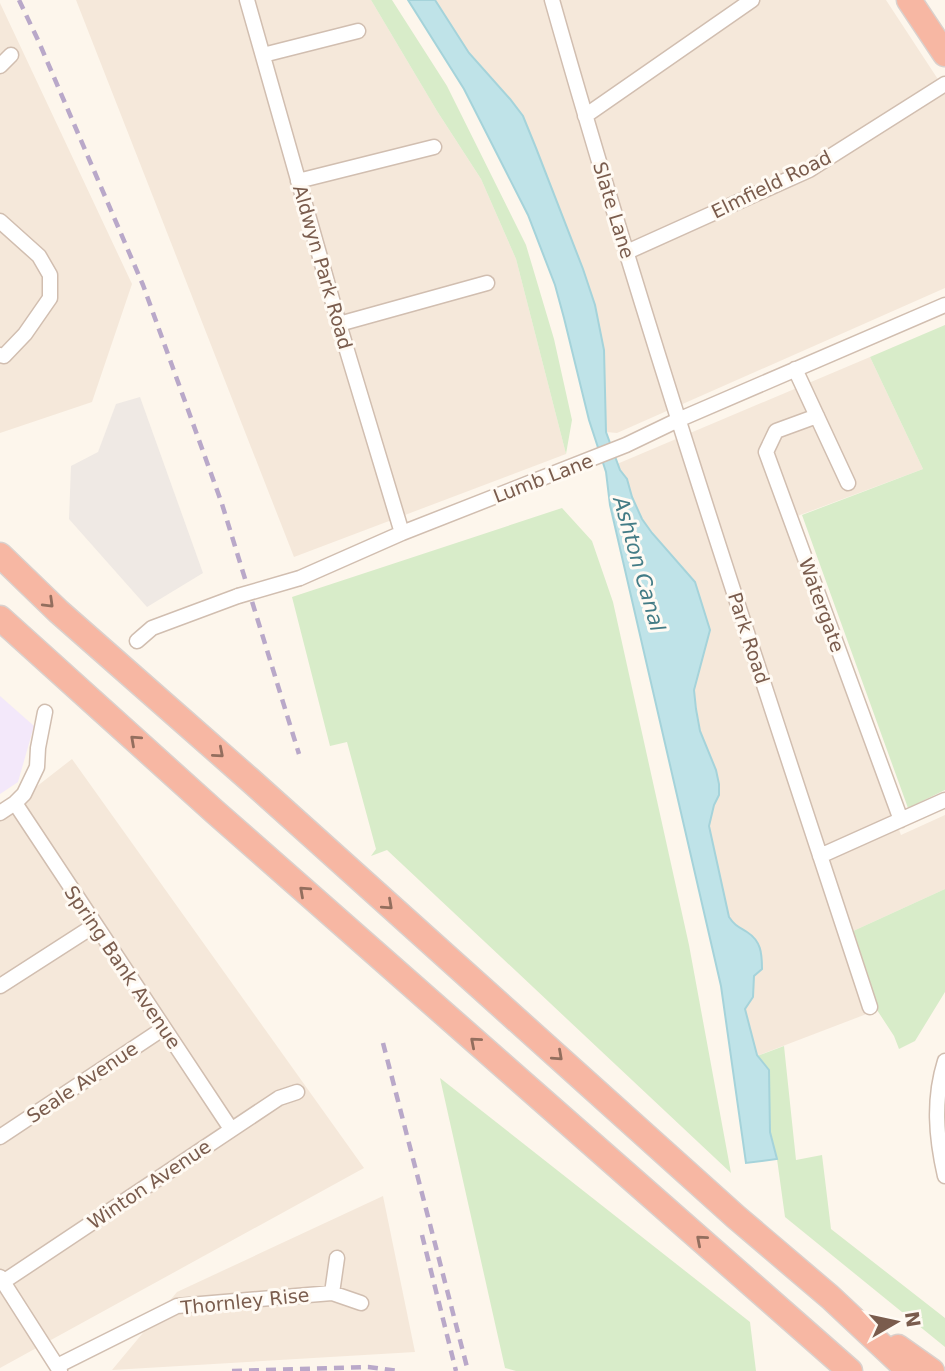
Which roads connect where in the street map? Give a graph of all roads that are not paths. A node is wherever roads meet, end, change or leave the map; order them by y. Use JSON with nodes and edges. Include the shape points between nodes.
{"nodes":[{"id":1,"x":247,"y":0,"type":"edge"},
{"id":2,"x":552,"y":0,"type":"edge"},
{"id":3,"x":752,"y":0,"type":"edge"},
{"id":4,"x":909,"y":0,"type":"edge"},
{"id":5,"x":358,"y":31,"type":"dead end"},
{"id":6,"x":945,"y":54,"type":"edge"},
{"id":7,"x":11,"y":55,"type":"dead end"},
{"id":8,"x":263,"y":55,"type":"junction"},
{"id":9,"x":0,"y":66,"type":"edge"},
{"id":10,"x":945,"y":84,"type":"edge"},
{"id":11,"x":585,"y":116,"type":"junction"},
{"id":12,"x":434,"y":147,"type":"dead end"},
{"id":13,"x":298,"y":181,"type":"junction"},
{"id":14,"x":0,"y":221,"type":"edge"},
{"id":15,"x":627,"y":252,"type":"junction"},
{"id":16,"x":487,"y":283,"type":"dead end"},
{"id":17,"x":945,"y":305,"type":"edge"},
{"id":18,"x":339,"y":324,"type":"junction"},
{"id":19,"x":0,"y":355,"type":"edge"},
{"id":20,"x":795,"y":369,"type":"junction"},
{"id":21,"x":817,"y":416,"type":"junction"},
{"id":22,"x":678,"y":420,"type":"junction"},
{"id":23,"x":848,"y":483,"type":"dead end"},
{"id":24,"x":402,"y":533,"type":"junction"},
{"id":25,"x":0,"y":555,"type":"edge"},
{"id":26,"x":0,"y":618,"type":"edge"},
{"id":27,"x":137,"y":641,"type":"dead end"},
{"id":28,"x":44,"y":712,"type":"dead end"},
{"id":29,"x":945,"y":800,"type":"edge"},
{"id":30,"x":15,"y":803,"type":"junction"},
{"id":31,"x":0,"y":813,"type":"edge"},
{"id":32,"x":901,"y":820,"type":"junction"},
{"id":33,"x":820,"y":856,"type":"junction"},
{"id":34,"x":94,"y":925,"type":"junction"},
{"id":35,"x":0,"y":986,"type":"edge"},
{"id":36,"x":870,"y":1007,"type":"dead end"},
{"id":37,"x":164,"y":1028,"type":"junction"},
{"id":38,"x":945,"y":1061,"type":"edge"},
{"id":39,"x":297,"y":1092,"type":"dead end"},
{"id":40,"x":231,"y":1129,"type":"junction"},
{"id":41,"x":0,"y":1137,"type":"edge"},
{"id":42,"x":945,"y":1176,"type":"edge"},
{"id":43,"x":337,"y":1258,"type":"dead end"},
{"id":44,"x":2,"y":1280,"type":"edge"},
{"id":45,"x":753,"y":1285,"type":"junction"},
{"id":46,"x":332,"y":1293,"type":"junction"},
{"id":47,"x":830,"y":1297,"type":"junction"},
{"id":48,"x":362,"y":1303,"type":"dead end"},
{"id":49,"x":59,"y":1369,"type":"edge"},
{"id":50,"x":828,"y":1371,"type":"edge"},
{"id":51,"x":850,"y":1371,"type":"edge"},
{"id":52,"x":909,"y":1371,"type":"edge"},
{"id":53,"x":932,"y":1371,"type":"edge"}],
"edges":[{"from":1,"to":8,"type":"street","name":"Aldwyn Park Road"},
{"from":2,"to":11,"type":"street","name":"Slate Lane"},
{"from":3,"to":11,"type":"street"},
{"from":4,"to":6,"type":"highway"},
{"from":5,"to":8,"type":"street"},
{"from":7,"to":9,"type":"street"},
{"from":8,"to":13,"type":"street","name":"Aldwyn Park Road"},
{"from":10,"to":15,"type":"street","name":"Elmfield Road","via":[[809,170]]},
{"from":11,"to":15,"type":"street","name":"Slate Lane"},
{"from":12,"to":13,"type":"street"},
{"from":13,"to":18,"type":"street","name":"Aldwyn Park Road"},
{"from":14,"to":19,"type":"street","via":[[39,256],[50,275],[50,298],[25,334]]},
{"from":15,"to":22,"type":"street","name":"Slate Lane"},
{"from":16,"to":18,"type":"street"},
{"from":17,"to":20,"type":"street","name":"Lumb Lane"},
{"from":18,"to":24,"type":"street","name":"Aldwyn Park Road"},
{"from":20,"to":21,"type":"street"},
{"from":20,"to":22,"type":"street","name":"Lumb Lane"},
{"from":21,"to":23,"type":"street"},
{"from":21,"to":32,"type":"street","name":"Watergate","via":[[776,431],[766,452]]},
{"from":22,"to":24,"type":"street","name":"Lumb Lane"},
{"from":22,"to":33,"type":"street","name":"Park Road"},
{"from":24,"to":27,"type":"street","name":"Lumb Lane","bridge":true,"via":[[300,578],[152,628]]},
{"from":25,"to":47,"type":"highway","one_way":true},
{"from":45,"to":26,"type":"highway","one_way":true},
{"from":28,"to":30,"type":"street","via":[[37,767]]},
{"from":29,"to":32,"type":"street"},
{"from":30,"to":31,"type":"street"},
{"from":30,"to":34,"type":"street","name":"Spring Bank Avenue"},
{"from":32,"to":33,"type":"street"},
{"from":33,"to":36,"type":"street","name":"Park Road"},
{"from":34,"to":35,"type":"street"},
{"from":34,"to":37,"type":"street","name":"Spring Bank Avenue"},
{"from":37,"to":40,"type":"street","name":"Spring Bank Avenue"},
{"from":37,"to":41,"type":"street","name":"Seale Avenue"},
{"from":38,"to":42,"type":"street","via":[[936,1109]]},
{"from":39,"to":40,"type":"street","name":"Winton Avenue","via":[[279,1098]]},
{"from":40,"to":44,"type":"street","name":"Winton Avenue"},
{"from":43,"to":46,"type":"street"},
{"from":44,"to":49,"type":"street"},
{"from":45,"to":50,"type":"highway"},
{"from":45,"to":51,"type":"highway"},
{"from":46,"to":48,"type":"street","name":"Thornley Rise"},
{"from":46,"to":49,"type":"street","name":"Thornley Rise","via":[[177,1306]]},
{"from":47,"to":52,"type":"highway"},
{"from":47,"to":53,"type":"highway"}]}
